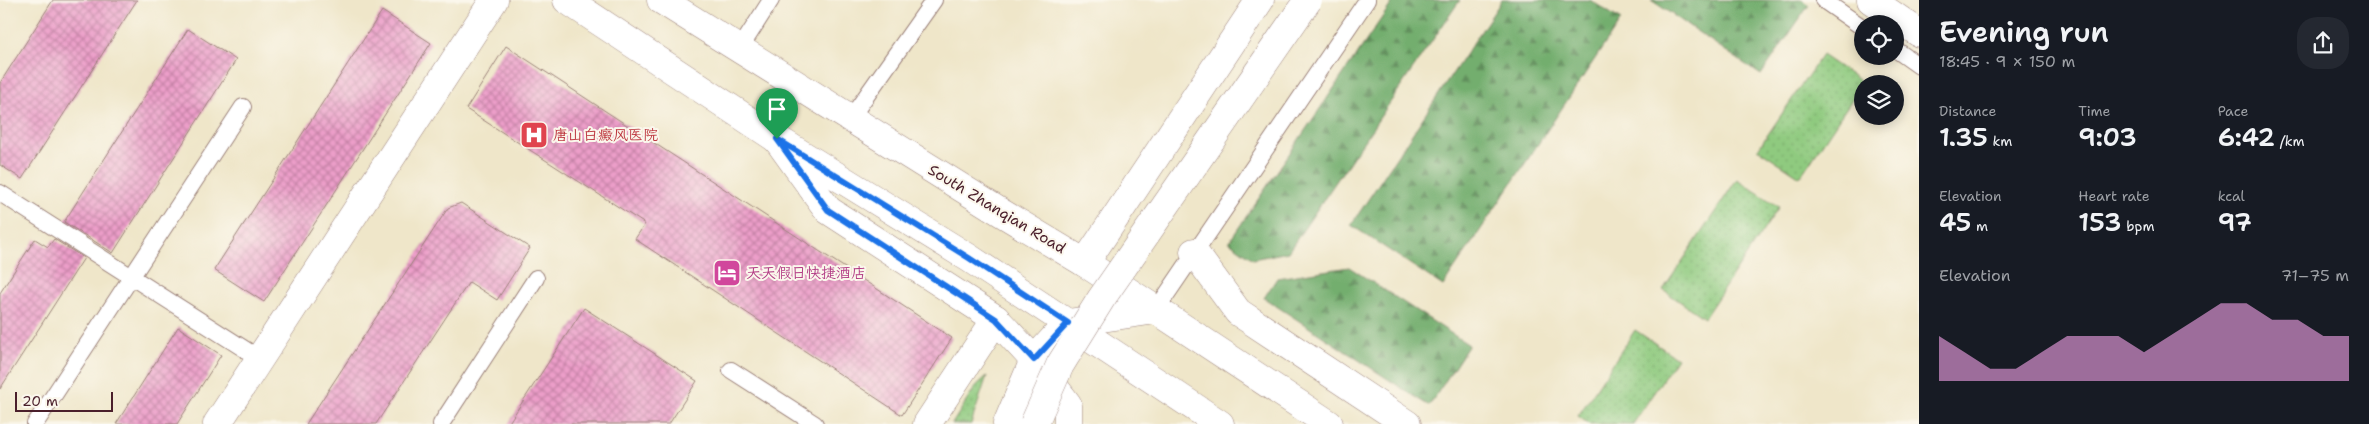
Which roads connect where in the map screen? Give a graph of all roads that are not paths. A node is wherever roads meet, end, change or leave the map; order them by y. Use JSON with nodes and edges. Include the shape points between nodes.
{"nodes":[{"id":1,"x":494,"y":0,"type":"edge"},
{"id":2,"x":566,"y":0,"type":"edge"},
{"id":3,"x":661,"y":0,"type":"edge"},
{"id":4,"x":771,"y":0,"type":"edge"},
{"id":5,"x":934,"y":0,"type":"edge"},
{"id":6,"x":1260,"y":0,"type":"edge"},
{"id":7,"x":1308,"y":0,"type":"edge"},
{"id":8,"x":1367,"y":0,"type":"edge"},
{"id":9,"x":1823,"y":0,"type":"edge"},
{"id":10,"x":1871,"y":0,"type":"edge"},
{"id":11,"x":1854,"y":21,"type":"edge"},
{"id":12,"x":1919,"y":33,"type":"edge"},
{"id":13,"x":739,"y":50,"type":"junction"},
{"id":14,"x":1904,"y":55,"type":"edge"},
{"id":15,"x":1919,"y":66,"type":"edge"},
{"id":16,"x":243,"y":107,"type":"dead end"},
{"id":17,"x":850,"y":119,"type":"junction"},
{"id":18,"x":777,"y":139,"type":"junction"},
{"id":19,"x":0,"y":193,"type":"edge"},
{"id":20,"x":1194,"y":252,"type":"junction"},
{"id":21,"x":1085,"y":263,"type":"junction"},
{"id":22,"x":132,"y":276,"type":"junction"},
{"id":23,"x":536,"y":278,"type":"dead end"},
{"id":24,"x":1156,"y":310,"type":"junction"},
{"id":25,"x":996,"y":319,"type":"junction"},
{"id":26,"x":1068,"y":323,"type":"junction"},
{"id":27,"x":260,"y":359,"type":"junction"},
{"id":28,"x":1034,"y":360,"type":"junction"},
{"id":29,"x":731,"y":370,"type":"dead end"},
{"id":30,"x":35,"y":424,"type":"edge"},
{"id":31,"x":217,"y":424,"type":"edge"},
{"id":32,"x":441,"y":424,"type":"edge"},
{"id":33,"x":815,"y":424,"type":"edge"},
{"id":34,"x":927,"y":424,"type":"edge"},
{"id":35,"x":1007,"y":424,"type":"edge"},
{"id":36,"x":1034,"y":424,"type":"edge"},
{"id":37,"x":1068,"y":424,"type":"edge"},
{"id":38,"x":1220,"y":424,"type":"edge"},
{"id":39,"x":1329,"y":424,"type":"edge"},
{"id":40,"x":1407,"y":424,"type":"edge"}],
"edges":[{"from":1,"to":27,"type":"main road"},
{"from":2,"to":18,"type":"main road"},
{"from":3,"to":13,"type":"main road","name":"South Zhanqian Road"},
{"from":4,"to":13,"type":"lane"},
{"from":5,"to":17,"type":"lane"},
{"from":6,"to":21,"type":"main road"},
{"from":7,"to":36,"type":"main road","bridge":true,"via":[[1101,298],[1060,365]]},
{"from":8,"to":20,"type":"lane"},
{"from":9,"to":11,"type":"lane"},
{"from":10,"to":12,"type":"main road"},
{"from":13,"to":17,"type":"main road","name":"South Zhanqian Road"},
{"from":14,"to":15,"type":"lane"},
{"from":16,"to":22,"type":"lane"},
{"from":17,"to":21,"type":"main road","name":"South Zhanqian Road"},
{"from":18,"to":25,"type":"main road","via":[[828,210]]},
{"from":18,"to":26,"type":"main road"},
{"from":19,"to":22,"type":"lane"},
{"from":20,"to":24,"type":"lane"},
{"from":20,"to":40,"type":"main road","via":[[1238,312]]},
{"from":21,"to":24,"type":"main road","name":"South Zhanqian Road"},
{"from":22,"to":27,"type":"lane"},
{"from":22,"to":30,"type":"lane"},
{"from":23,"to":32,"type":"lane"},
{"from":24,"to":26,"type":"main road"},
{"from":24,"to":39,"type":"main road","name":"South Zhanqian Road"},
{"from":25,"to":28,"type":"main road"},
{"from":25,"to":34,"type":"main road"},
{"from":26,"to":28,"type":"main road"},
{"from":26,"to":38,"type":"main road"},
{"from":27,"to":31,"type":"main road"},
{"from":28,"to":35,"type":"main road"},
{"from":28,"to":37,"type":"main road","via":[[1068,405]]},
{"from":29,"to":33,"type":"lane"}]}
